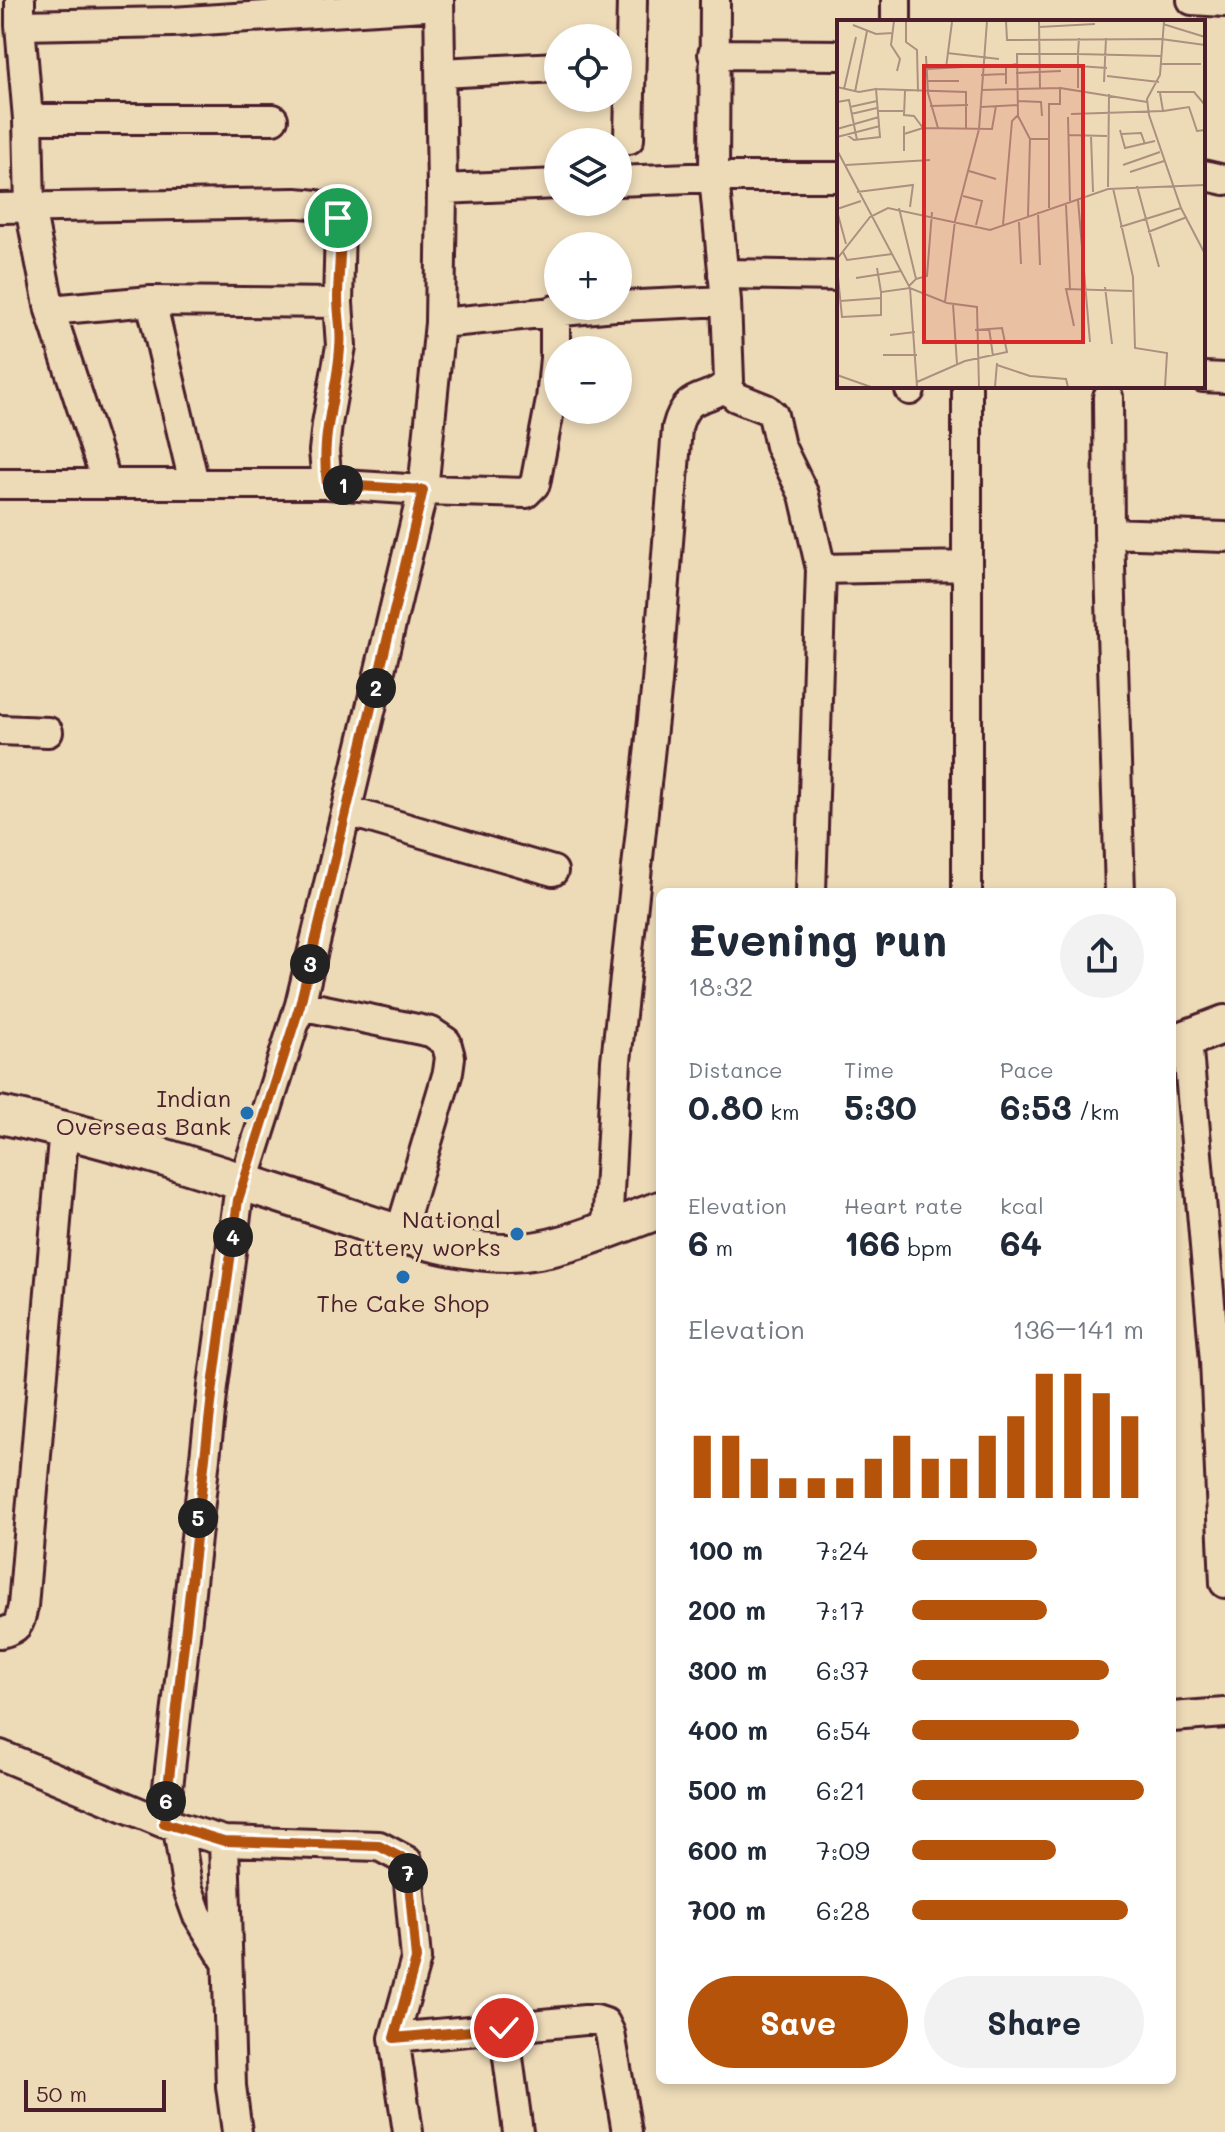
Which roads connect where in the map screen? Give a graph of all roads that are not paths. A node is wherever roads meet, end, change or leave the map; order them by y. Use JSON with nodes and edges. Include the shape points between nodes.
{"nodes":[{"id":1,"x":632,"y":0,"type":"edge"},
{"id":2,"x":715,"y":0,"type":"edge"},
{"id":3,"x":1191,"y":0,"type":"edge"},
{"id":4,"x":439,"y":2,"type":"edge"},
{"id":5,"x":1225,"y":2,"type":"edge"},
{"id":6,"x":255,"y":8,"type":"edge"},
{"id":7,"x":172,"y":11,"type":"edge"},
{"id":8,"x":20,"y":13,"type":"edge"},
{"id":9,"x":1190,"y":20,"type":"edge"},
{"id":10,"x":629,"y":24,"type":"edge"},
{"id":11,"x":713,"y":54,"type":"junction"},
{"id":12,"x":837,"y":55,"type":"edge"},
{"id":13,"x":544,"y":68,"type":"edge"},
{"id":14,"x":441,"y":73,"type":"junction"},
{"id":15,"x":28,"y":119,"type":"junction"},
{"id":16,"x":273,"y":119,"type":"dead end"},
{"id":17,"x":1205,"y":175,"type":"edge"},
{"id":18,"x":714,"y":177,"type":"junction"},
{"id":19,"x":837,"y":177,"type":"edge"},
{"id":20,"x":632,"y":180,"type":"edge"},
{"id":21,"x":1225,"y":180,"type":"edge"},
{"id":22,"x":544,"y":185,"type":"edge"},
{"id":23,"x":442,"y":189,"type":"junction"},
{"id":24,"x":0,"y":208,"type":"edge"},
{"id":25,"x":30,"y":208,"type":"junction"},
{"id":26,"x":837,"y":276,"type":"edge"},
{"id":27,"x":724,"y":288,"type":"junction"},
{"id":28,"x":151,"y":301,"type":"junction"},
{"id":29,"x":338,"y":303,"type":"junction"},
{"id":30,"x":632,"y":303,"type":"edge"},
{"id":31,"x":50,"y":310,"type":"junction"},
{"id":32,"x":544,"y":311,"type":"edge"},
{"id":33,"x":555,"y":320,"type":"edge"},
{"id":34,"x":440,"y":323,"type":"junction"},
{"id":35,"x":1205,"y":377,"type":"edge"},
{"id":36,"x":1225,"y":378,"type":"edge"},
{"id":37,"x":726,"y":386,"type":"junction"},
{"id":38,"x":967,"y":388,"type":"edge"},
{"id":39,"x":1108,"y":397,"type":"dead end"},
{"id":40,"x":194,"y":483,"type":"junction"},
{"id":41,"x":0,"y":484,"type":"edge"},
{"id":42,"x":107,"y":484,"type":"junction"},
{"id":43,"x":327,"y":484,"type":"junction"},
{"id":44,"x":423,"y":490,"type":"junction"},
{"id":45,"x":1109,"y":533,"type":"junction"},
{"id":46,"x":1225,"y":537,"type":"edge"},
{"id":47,"x":966,"y":566,"type":"junction"},
{"id":48,"x":821,"y":569,"type":"junction"},
{"id":49,"x":0,"y":730,"type":"edge"},
{"id":50,"x":48,"y":732,"type":"dead end"},
{"id":51,"x":347,"y":811,"type":"junction"},
{"id":52,"x":553,"y":871,"type":"dead end"},
{"id":53,"x":811,"y":888,"type":"edge"},
{"id":54,"x":967,"y":888,"type":"edge"},
{"id":55,"x":1120,"y":888,"type":"edge"},
{"id":56,"x":1225,"y":1004,"type":"edge"},
{"id":57,"x":300,"y":1005,"type":"junction"},
{"id":58,"x":1225,"y":1024,"type":"edge"},
{"id":59,"x":1177,"y":1036,"type":"edge"},
{"id":60,"x":0,"y":1115,"type":"edge"},
{"id":61,"x":0,"y":1134,"type":"edge"},
{"id":62,"x":62,"y":1138,"type":"junction"},
{"id":63,"x":241,"y":1191,"type":"junction"},
{"id":64,"x":656,"y":1211,"type":"edge"},
{"id":65,"x":607,"y":1229,"type":"junction"},
{"id":66,"x":656,"y":1231,"type":"edge"},
{"id":67,"x":400,"y":1233,"type":"junction"},
{"id":68,"x":1225,"y":1583,"type":"edge"},
{"id":69,"x":0,"y":1633,"type":"edge"},
{"id":70,"x":1225,"y":1713,"type":"edge"},
{"id":71,"x":1176,"y":1717,"type":"edge"},
{"id":72,"x":0,"y":1755,"type":"edge"},
{"id":73,"x":171,"y":1826,"type":"junction"},
{"id":74,"x":224,"y":1841,"type":"junction"},
{"id":75,"x":228,"y":1963,"type":"junction"},
{"id":76,"x":504,"y":2028,"type":"junction"},
{"id":77,"x":394,"y":2038,"type":"junction"},
{"id":78,"x":237,"y":2132,"type":"edge"},
{"id":79,"x":408,"y":2132,"type":"edge"},
{"id":80,"x":518,"y":2132,"type":"edge"},
{"id":81,"x":627,"y":2132,"type":"edge"}],
"edges":[{"from":1,"to":10,"type":"street"},
{"from":2,"to":11,"type":"street"},
{"from":3,"to":5,"type":"street"},
{"from":3,"to":9,"type":"street"},
{"from":4,"to":6,"type":"street"},
{"from":4,"to":14,"type":"street"},
{"from":6,"to":7,"type":"street"},
{"from":7,"to":8,"type":"street"},
{"from":8,"to":15,"type":"street"},
{"from":11,"to":12,"type":"street"},
{"from":11,"to":18,"type":"street"},
{"from":13,"to":14,"type":"street"},
{"from":14,"to":23,"type":"street"},
{"from":15,"to":16,"type":"street"},
{"from":15,"to":25,"type":"street"},
{"from":17,"to":21,"type":"street"},
{"from":18,"to":19,"type":"street"},
{"from":18,"to":20,"type":"street"},
{"from":18,"to":27,"type":"street"},
{"from":22,"to":23,"type":"street"},
{"from":23,"to":34,"type":"street"},
{"from":24,"to":25,"type":"street"},
{"from":25,"to":29,"type":"street","via":[[325,206],[340,227]]},
{"from":25,"to":31,"type":"street"},
{"from":26,"to":27,"type":"street"},
{"from":27,"to":30,"type":"street"},
{"from":27,"to":37,"type":"street"},
{"from":28,"to":29,"type":"street"},
{"from":28,"to":31,"type":"street"},
{"from":28,"to":40,"type":"street"},
{"from":29,"to":43,"type":"street","via":[[341,346],[324,451]]},
{"from":31,"to":42,"type":"street"},
{"from":32,"to":34,"type":"street"},
{"from":33,"to":44,"type":"street","via":[[551,400],[533,488],[521,494]]},
{"from":34,"to":44,"type":"street"},
{"from":35,"to":36,"type":"street"},
{"from":37,"to":48,"type":"street","via":[[736,397],[773,415],[780,446],[804,495]]},
{"from":37,"to":65,"type":"street","via":[[688,404],[677,428],[657,682],[616,1061]]},
{"from":38,"to":47,"type":"street"},
{"from":39,"to":45,"type":"street"},
{"from":40,"to":42,"type":"street"},
{"from":40,"to":43,"type":"street"},
{"from":41,"to":42,"type":"street"},
{"from":43,"to":44,"type":"street"},
{"from":44,"to":51,"type":"street"},
{"from":45,"to":46,"type":"street"},
{"from":45,"to":55,"type":"street"},
{"from":47,"to":48,"type":"street"},
{"from":47,"to":54,"type":"street"},
{"from":48,"to":53,"type":"street"},
{"from":49,"to":50,"type":"street"},
{"from":51,"to":52,"type":"street"},
{"from":51,"to":57,"type":"street"},
{"from":56,"to":59,"type":"main road"},
{"from":57,"to":63,"type":"street"},
{"from":57,"to":67,"type":"street","via":[[431,1032],[446,1042],[448,1072]]},
{"from":58,"to":59,"type":"main road"},
{"from":59,"to":68,"type":"street","via":[[1215,1361]]},
{"from":60,"to":62,"type":"main road"},
{"from":61,"to":62,"type":"main road"},
{"from":62,"to":63,"type":"main road"},
{"from":62,"to":69,"type":"street","via":[[23,1606],[15,1629]]},
{"from":63,"to":66,"type":"main road","via":[[393,1251],[476,1270],[553,1263]]},
{"from":63,"to":67,"type":"main road"},
{"from":63,"to":73,"type":"street","via":[[213,1386]]},
{"from":64,"to":65,"type":"main road"},
{"from":65,"to":67,"type":"main road","via":[[545,1250],[510,1253],[465,1249]]},
{"from":70,"to":71,"type":"street"},
{"from":72,"to":73,"type":"street"},
{"from":73,"to":74,"type":"street"},
{"from":73,"to":75,"type":"street","via":[[197,1914]]},
{"from":74,"to":75,"type":"street"},
{"from":74,"to":77,"type":"street","via":[[379,1846],[407,1861],[416,1959]]},
{"from":75,"to":78,"type":"street"},
{"from":76,"to":77,"type":"street"},
{"from":76,"to":80,"type":"street"},
{"from":76,"to":81,"type":"street","via":[[605,2023]]},
{"from":77,"to":79,"type":"street"}]}
